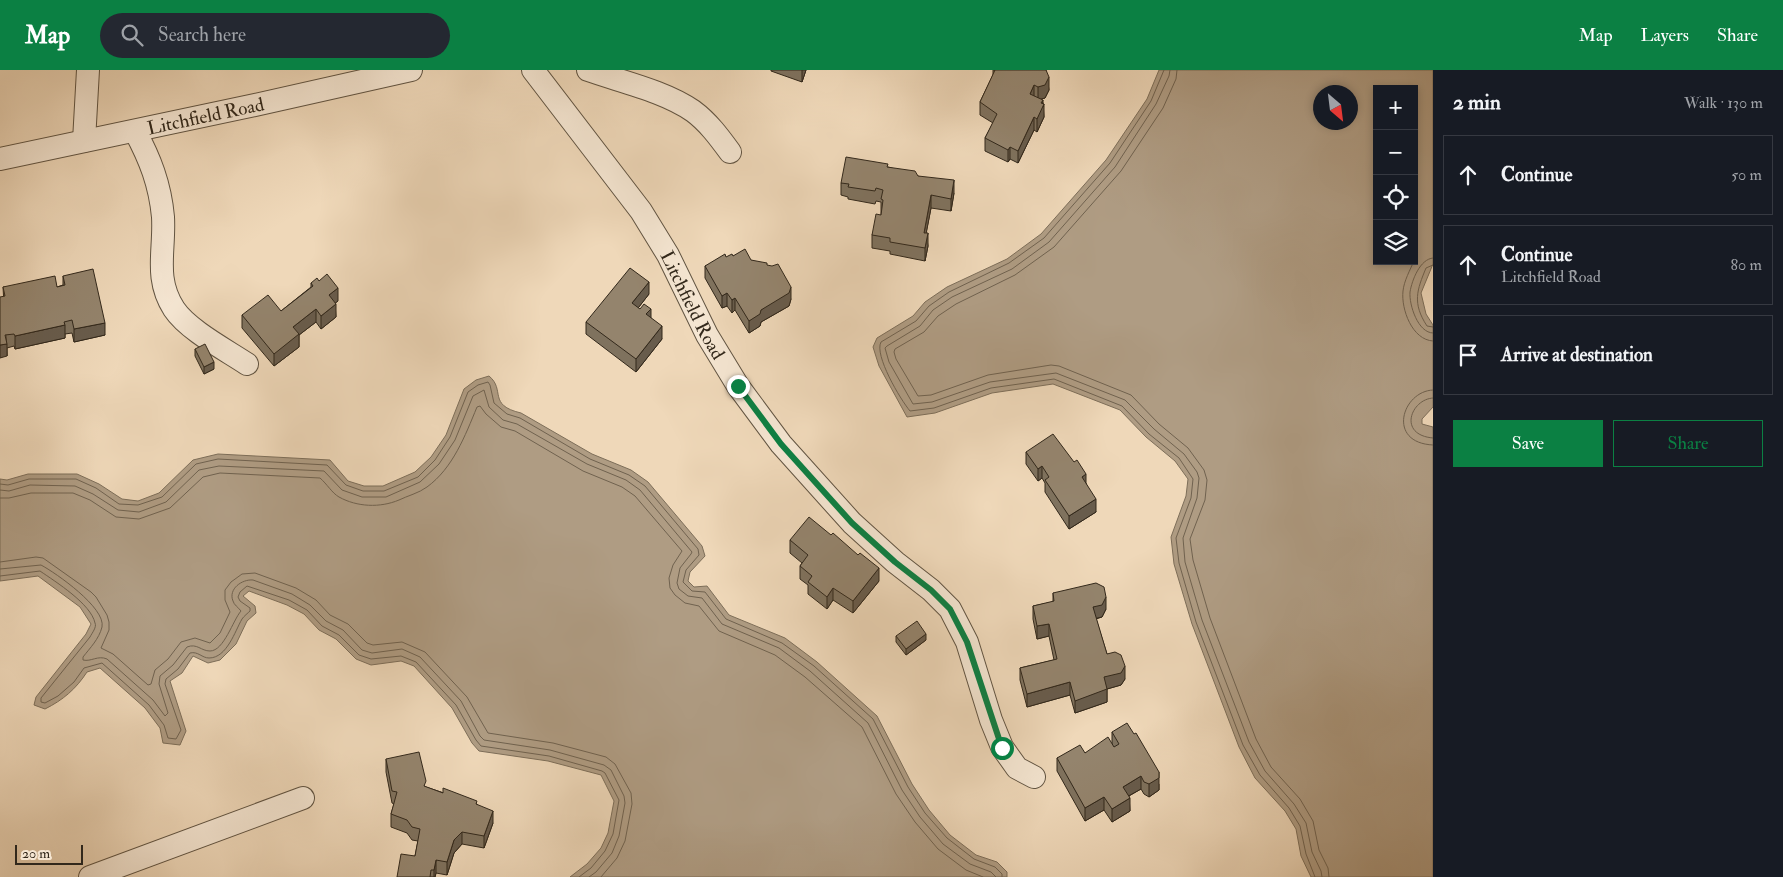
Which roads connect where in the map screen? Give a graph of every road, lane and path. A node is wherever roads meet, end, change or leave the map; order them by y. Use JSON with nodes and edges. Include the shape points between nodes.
{"nodes":[{"id":1,"x":88,"y":70,"type":"edge"},
{"id":2,"x":411,"y":70,"type":"edge"},
{"id":3,"x":533,"y":70,"type":"edge"},
{"id":4,"x":588,"y":70,"type":"edge"},
{"id":5,"x":135,"y":130,"type":"junction"},
{"id":6,"x":84,"y":141,"type":"junction"},
{"id":7,"x":730,"y":152,"type":"dead end"},
{"id":8,"x":0,"y":159,"type":"edge"},
{"id":9,"x":247,"y":364,"type":"dead end"},
{"id":10,"x":1034,"y":777,"type":"dead end"},
{"id":11,"x":303,"y":798,"type":"dead end"},
{"id":12,"x":90,"y":877,"type":"edge"}],
"edges":[{"from":1,"to":6,"type":"street"},
{"from":2,"to":5,"type":"street","name":"Litchfield Road"},
{"from":3,"to":10,"type":"street","name":"Litchfield Road","via":[[641,211],[668,255],[717,352],[781,444],[852,523],[950,609],[967,642],[1002,748],[1017,768]]},
{"from":4,"to":7,"type":"street","via":[[670,98],[714,130]]},
{"from":5,"to":6,"type":"street","name":"Litchfield Road"},
{"from":5,"to":9,"type":"street","via":[[159,187],[163,218],[161,272],[165,292],[189,325]]},
{"from":6,"to":8,"type":"street","name":"Litchfield Road"},
{"from":11,"to":12,"type":"street"}]}
